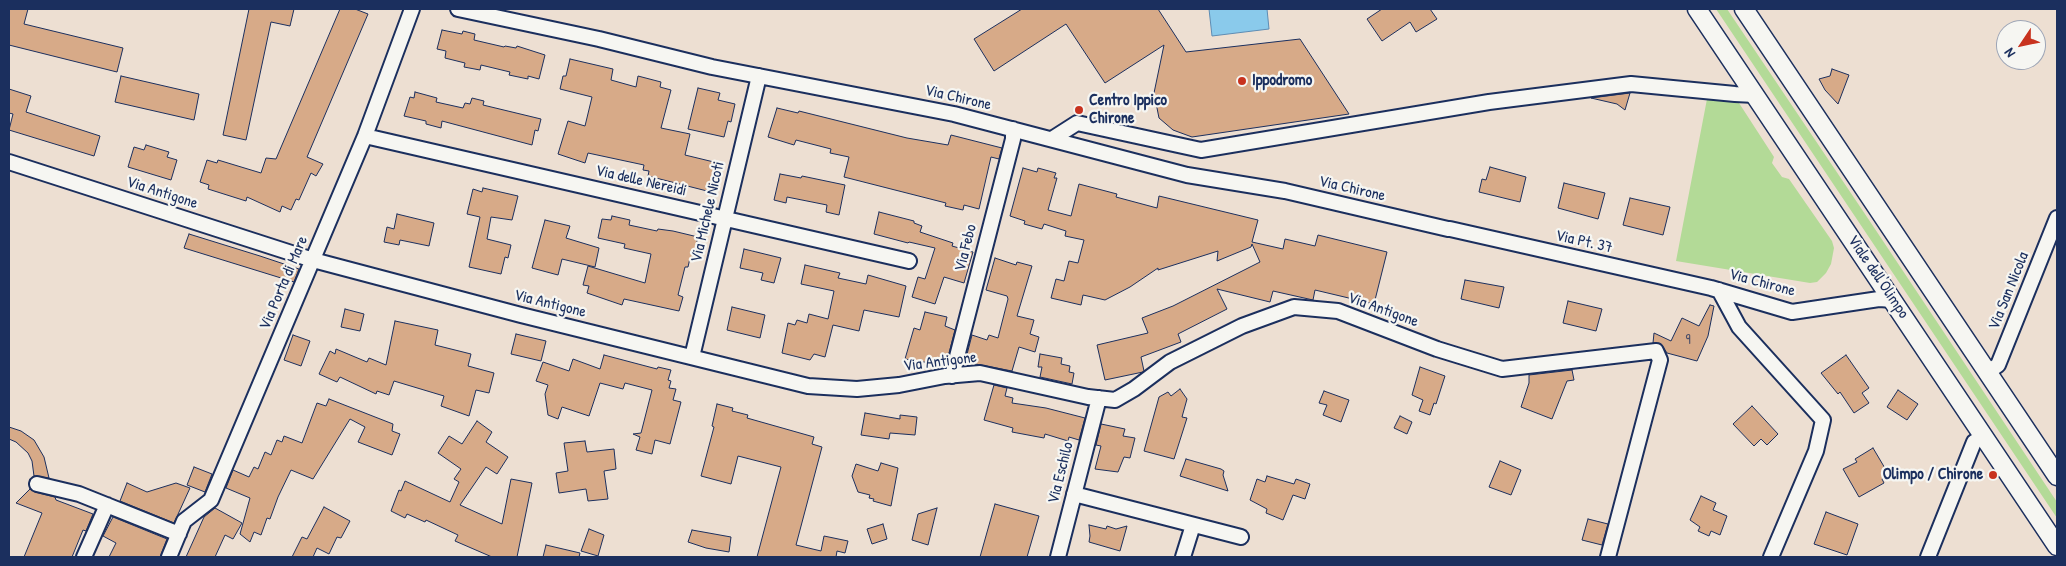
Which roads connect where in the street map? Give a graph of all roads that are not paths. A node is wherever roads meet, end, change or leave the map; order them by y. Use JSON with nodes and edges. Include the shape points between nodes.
{"nodes":[{"id":1,"x":412,"y":9,"type":"edge"},
{"id":2,"x":458,"y":9,"type":"edge"},
{"id":3,"x":1697,"y":9,"type":"edge"},
{"id":4,"x":1744,"y":9,"type":"edge"},
{"id":5,"x":759,"y":76,"type":"junction"},
{"id":6,"x":1755,"y":94,"type":"junction"},
{"id":7,"x":1013,"y":129,"type":"junction"},
{"id":8,"x":365,"y":136,"type":"junction"},
{"id":9,"x":1052,"y":139,"type":"junction"},
{"id":10,"x":9,"y":162,"type":"edge"},
{"id":11,"x":725,"y":218,"type":"junction"},
{"id":12,"x":2057,"y":218,"type":"edge"},
{"id":13,"x":1449,"y":229,"type":"joint"},
{"id":14,"x":313,"y":260,"type":"junction"},
{"id":15,"x":909,"y":261,"type":"dead end"},
{"id":16,"x":1715,"y":289,"type":"junction"},
{"id":17,"x":1893,"y":300,"type":"junction"},
{"id":18,"x":692,"y":357,"type":"junction"},
{"id":19,"x":1988,"y":372,"type":"junction"},
{"id":20,"x":952,"y":376,"type":"junction"},
{"id":21,"x":1099,"y":398,"type":"junction"},
{"id":22,"x":1984,"y":436,"type":"junction"},
{"id":23,"x":2057,"y":476,"type":"edge"},
{"id":24,"x":37,"y":484,"type":"dead end"},
{"id":25,"x":1074,"y":494,"type":"junction"},
{"id":26,"x":107,"y":505,"type":"junction"},
{"id":27,"x":1193,"y":525,"type":"junction"},
{"id":28,"x":179,"y":534,"type":"junction"},
{"id":29,"x":1241,"y":537,"type":"dead end"},
{"id":30,"x":2057,"y":546,"type":"edge"},
{"id":31,"x":84,"y":557,"type":"edge"},
{"id":32,"x":170,"y":557,"type":"edge"},
{"id":33,"x":1058,"y":557,"type":"edge"},
{"id":34,"x":1183,"y":557,"type":"edge"},
{"id":35,"x":1608,"y":557,"type":"edge"},
{"id":36,"x":1771,"y":557,"type":"edge"},
{"id":37,"x":1928,"y":557,"type":"edge"}],
"edges":[{"from":1,"to":8,"type":"street","name":"Via Porta di Mare"},
{"from":2,"to":5,"type":"street","name":"Via Chirone"},
{"from":3,"to":6,"type":"street","name":"Viale dell'Olimpo"},
{"from":4,"to":19,"type":"street"},
{"from":5,"to":7,"type":"street","name":"Via Chirone","via":[[954,114]]},
{"from":5,"to":11,"type":"street","name":"Via Michele Nicoti"},
{"from":6,"to":9,"type":"street","via":[[1631,84],[1489,102],[1201,150],[1077,123]]},
{"from":6,"to":17,"type":"street","name":"Viale dell'Olimpo"},
{"from":7,"to":9,"type":"street","name":"Via Chirone"},
{"from":7,"to":20,"type":"street","name":"Via Febo"},
{"from":8,"to":11,"type":"street","name":"Via delle Nereidi"},
{"from":8,"to":14,"type":"street","name":"Via Porta di Mare"},
{"from":9,"to":13,"type":"street","name":"Via Chirone","via":[[1187,175],[1285,191]]},
{"from":10,"to":14,"type":"street","name":"Via Antigone"},
{"from":11,"to":15,"type":"street","name":"Via delle Nereidi"},
{"from":11,"to":18,"type":"street","name":"Via Michele Nicoti"},
{"from":12,"to":19,"type":"street","name":"Via San Nicola","via":[[1998,365]]},
{"from":13,"to":16,"type":"street","name":"Via Pt. 37"},
{"from":14,"to":18,"type":"street","name":"Via Antigone"},
{"from":14,"to":28,"type":"street","name":"Via Porta di Mare","via":[[211,500],[184,521]]},
{"from":16,"to":17,"type":"street","name":"Via Chirone","via":[[1792,312],[1879,299]]},
{"from":16,"to":36,"type":"street","via":[[1738,328],[1823,420],[1816,451]]},
{"from":17,"to":22,"type":"street","name":"Viale dell'Olimpo"},
{"from":18,"to":20,"type":"street","name":"Via Antigone","via":[[808,386],[857,389]]},
{"from":19,"to":23,"type":"street"},
{"from":20,"to":21,"type":"street","name":"Via Antigone","via":[[980,373]]},
{"from":21,"to":25,"type":"street","name":"Via Eschilo"},
{"from":21,"to":35,"type":"street","name":"Via Antigone","via":[[1116,400],[1177,358],[1242,326],[1294,307],[1338,310],[1437,349],[1502,369],[1656,351],[1660,360]]},
{"from":22,"to":30,"type":"street","name":"Viale dell'Olimpo"},
{"from":22,"to":37,"type":"street","via":[[1974,442]]},
{"from":24,"to":26,"type":"street"},
{"from":25,"to":27,"type":"street"},
{"from":25,"to":33,"type":"street","name":"Via Eschilo"},
{"from":26,"to":28,"type":"street"},
{"from":26,"to":31,"type":"street"},
{"from":27,"to":29,"type":"street"},
{"from":27,"to":34,"type":"street"},
{"from":28,"to":32,"type":"street","name":"Via Porta di Mare"}]}
